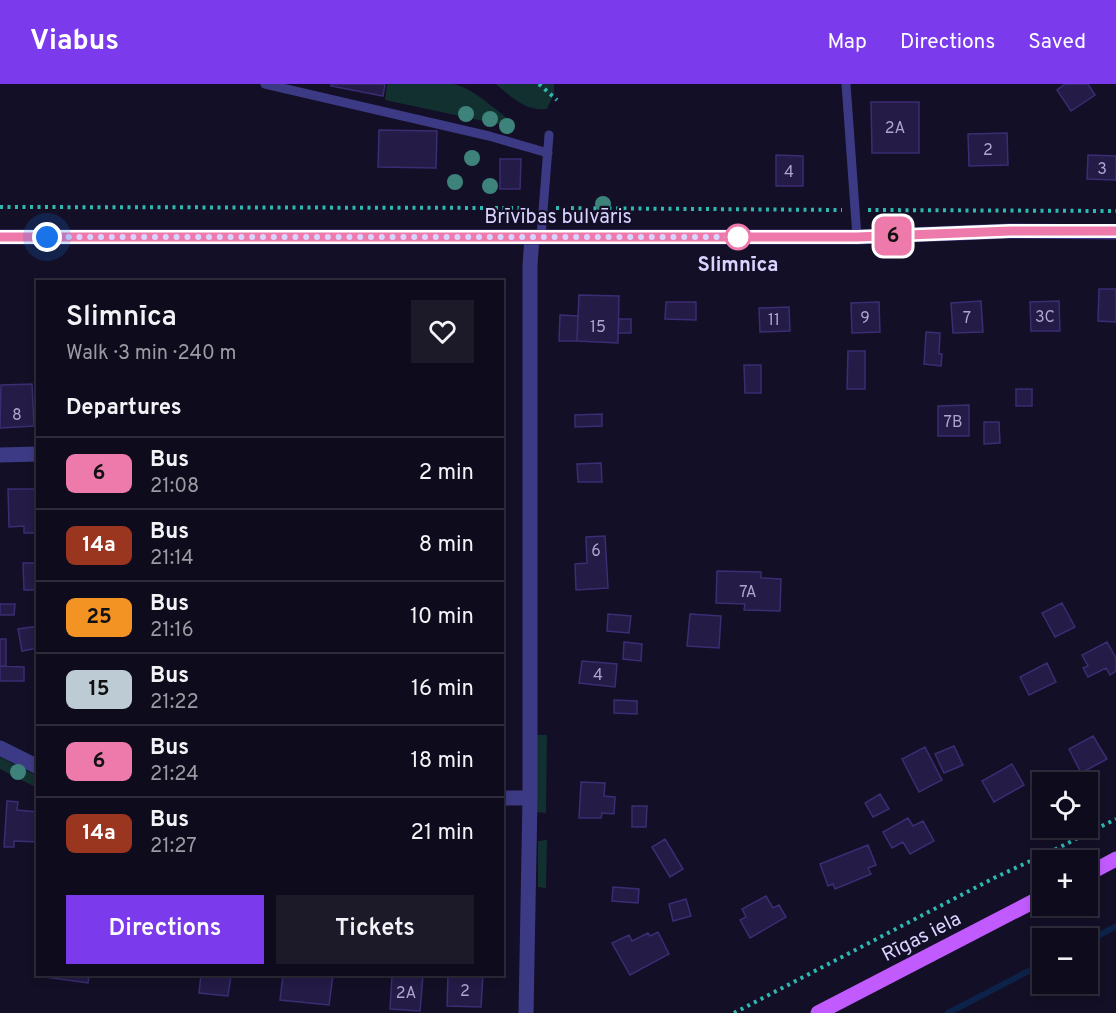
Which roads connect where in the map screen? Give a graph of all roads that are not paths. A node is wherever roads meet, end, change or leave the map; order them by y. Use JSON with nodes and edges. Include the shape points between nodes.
{"nodes":[{"id":1,"x":265,"y":84,"type":"edge"},
{"id":2,"x":846,"y":84,"type":"edge"},
{"id":3,"x":549,"y":135,"type":"dead end"},
{"id":4,"x":548,"y":153,"type":"junction"},
{"id":5,"x":1116,"y":231,"type":"edge"},
{"id":6,"x":537,"y":236,"type":"junction"},
{"id":7,"x":0,"y":237,"type":"edge"},
{"id":8,"x":857,"y":237,"type":"junction"},
{"id":9,"x":36,"y":454,"type":"edge"},
{"id":10,"x":0,"y":455,"type":"edge"},
{"id":11,"x":0,"y":748,"type":"edge"},
{"id":12,"x":36,"y":766,"type":"edge"},
{"id":13,"x":504,"y":798,"type":"edge"},
{"id":14,"x":530,"y":798,"type":"junction"},
{"id":15,"x":1116,"y":859,"type":"edge"},
{"id":16,"x":1098,"y":869,"type":"edge"},
{"id":17,"x":1032,"y":902,"type":"edge"},
{"id":18,"x":526,"y":1013,"type":"edge"},
{"id":19,"x":818,"y":1013,"type":"edge"}],
"edges":[{"from":1,"to":4,"type":"lane"},
{"from":2,"to":8,"type":"lane"},
{"from":3,"to":4,"type":"lane"},
{"from":4,"to":6,"type":"lane"},
{"from":5,"to":8,"type":"street","name":"Brīvības bulvāris"},
{"from":6,"to":7,"type":"street","name":"Brīvības bulvāris"},
{"from":6,"to":8,"type":"street","name":"Brīvības bulvāris"},
{"from":6,"to":14,"type":"street","via":[[530,265]]},
{"from":9,"to":10,"type":"street"},
{"from":11,"to":12,"type":"street"},
{"from":13,"to":14,"type":"street"},
{"from":14,"to":18,"type":"street"},
{"from":15,"to":16,"type":"main road"},
{"from":17,"to":19,"type":"main road","name":"Rīgas iela"}]}
